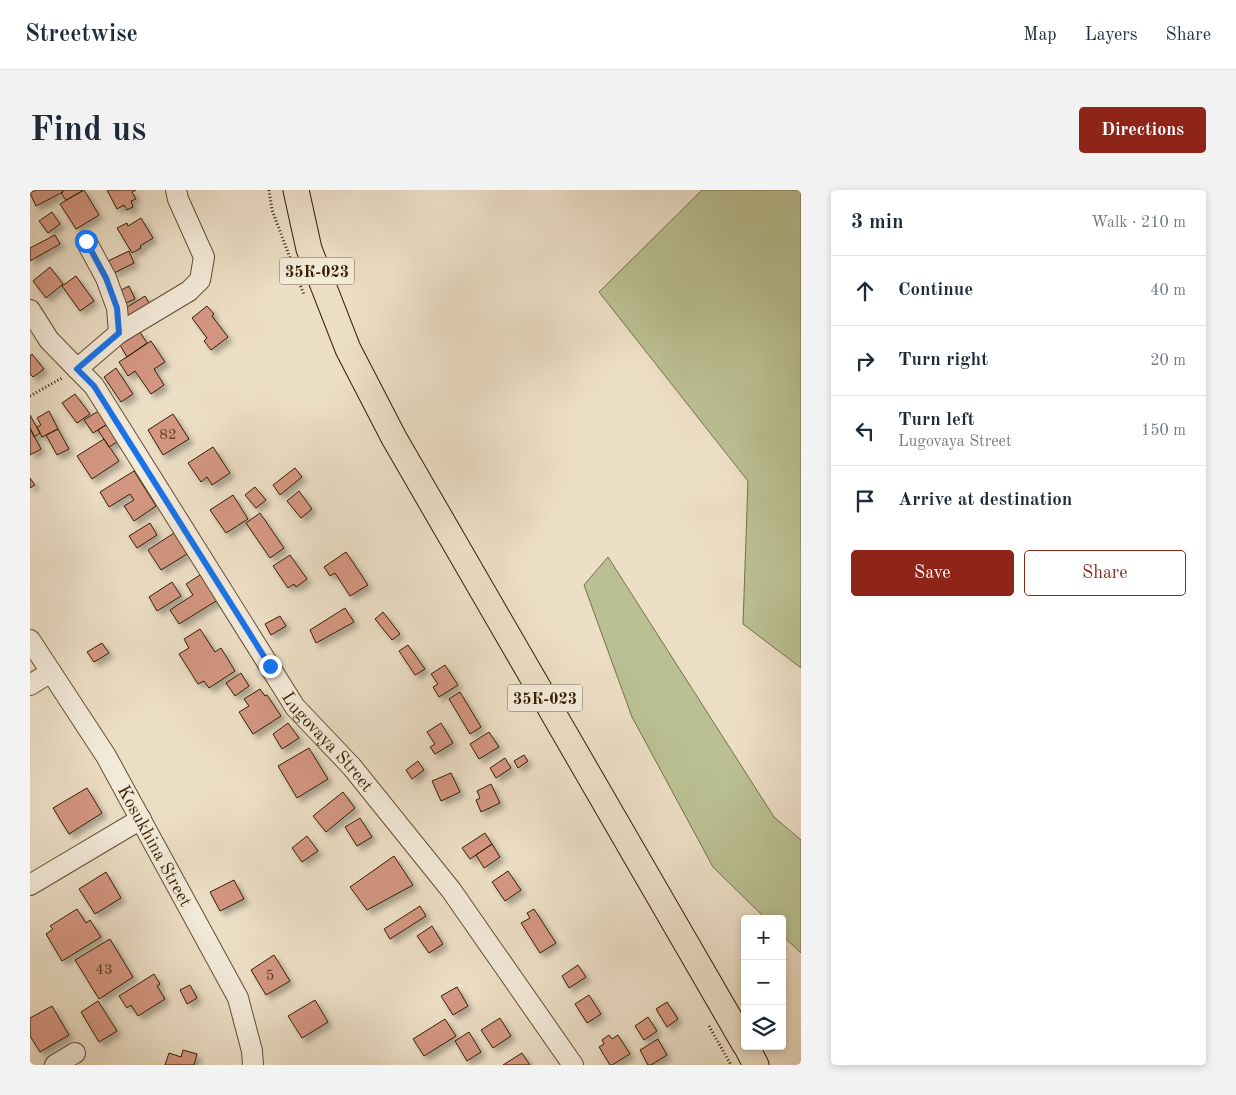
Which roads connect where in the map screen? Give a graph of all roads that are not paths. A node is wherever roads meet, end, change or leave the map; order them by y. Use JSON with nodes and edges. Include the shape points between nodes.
{"nodes":[{"id":1,"x":176,"y":190,"type":"edge"},
{"id":2,"x":296,"y":190,"type":"edge"},
{"id":3,"x":86,"y":241,"type":"dead end"},
{"id":4,"x":30,"y":310,"type":"edge"},
{"id":5,"x":119,"y":333,"type":"junction"},
{"id":6,"x":77,"y":369,"type":"junction"},
{"id":7,"x":30,"y":640,"type":"edge"},
{"id":8,"x":51,"y":672,"type":"junction"},
{"id":9,"x":30,"y":685,"type":"edge"},
{"id":10,"x":141,"y":819,"type":"junction"},
{"id":11,"x":30,"y":885,"type":"edge"},
{"id":12,"x":741,"y":1039,"type":"edge"},
{"id":13,"x":747,"y":1050,"type":"edge"},
{"id":14,"x":75,"y":1053,"type":"dead end"},
{"id":15,"x":55,"y":1065,"type":"edge"},
{"id":16,"x":253,"y":1065,"type":"edge"},
{"id":17,"x":573,"y":1065,"type":"edge"},
{"id":18,"x":756,"y":1065,"type":"edge"}],
"edges":[{"from":1,"to":5,"type":"street","via":[[204,257],[200,280],[189,291]]},
{"from":2,"to":12,"type":"main road","number":"35К-023","via":[[309,248],[348,349],[394,438]]},
{"from":3,"to":5,"type":"street","via":[[106,278],[117,308]]},
{"from":4,"to":6,"type":"street","name":"Lugovaya Street","via":[[49,340]]},
{"from":5,"to":6,"type":"street"},
{"from":6,"to":17,"type":"street","name":"Lugovaya Street","via":[[94,386],[295,707],[352,767],[451,890]]},
{"from":7,"to":8,"type":"street","name":"Kosukhina Street"},
{"from":8,"to":9,"type":"street"},
{"from":8,"to":10,"type":"street","name":"Kosukhina Street","via":[[106,756]]},
{"from":10,"to":11,"type":"street"},
{"from":10,"to":16,"type":"street","name":"Kosukhina Street","via":[[238,998]]},
{"from":13,"to":18,"type":"main road","number":"35К-023"},
{"from":14,"to":15,"type":"street"}]}
